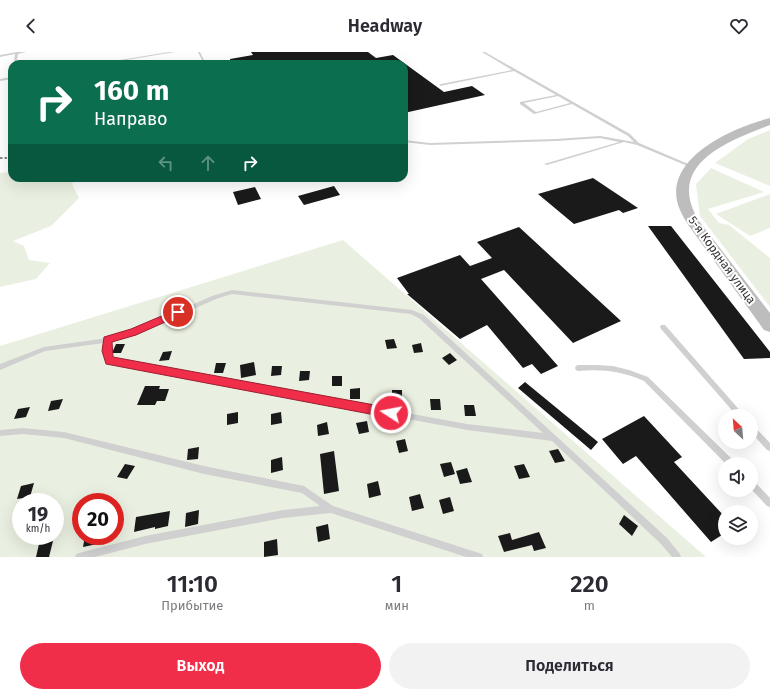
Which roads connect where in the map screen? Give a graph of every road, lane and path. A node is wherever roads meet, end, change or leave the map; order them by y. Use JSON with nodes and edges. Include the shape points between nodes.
{"nodes":[{"id":1,"x":25,"y":52,"type":"edge"},
{"id":2,"x":174,"y":52,"type":"edge"},
{"id":3,"x":483,"y":52,"type":"edge"},
{"id":4,"x":17,"y":53,"type":"junction"},
{"id":5,"x":0,"y":56,"type":"edge"},
{"id":6,"x":15,"y":60,"type":"edge"},
{"id":7,"x":122,"y":60,"type":"edge"},
{"id":8,"x":514,"y":70,"type":"junction"},
{"id":9,"x":441,"y":85,"type":"dead end"},
{"id":10,"x":558,"y":95,"type":"junction"},
{"id":11,"x":573,"y":103,"type":"junction"},
{"id":12,"x":770,"y":121,"type":"edge"},
{"id":13,"x":408,"y":141,"type":"edge"},
{"id":14,"x":624,"y":141,"type":"junction"},
{"id":15,"x":638,"y":144,"type":"junction"},
{"id":16,"x":546,"y":164,"type":"dead end"},
{"id":17,"x":691,"y":166,"type":"junction"},
{"id":18,"x":770,"y":325,"type":"edge"},
{"id":19,"x":663,"y":327,"type":"dead end"},
{"id":20,"x":107,"y":340,"type":"junction"},
{"id":21,"x":0,"y":367,"type":"edge"},
{"id":22,"x":578,"y":368,"type":"dead end"},
{"id":23,"x":736,"y":409,"type":"edge"},
{"id":24,"x":0,"y":433,"type":"edge"},
{"id":25,"x":758,"y":435,"type":"edge"},
{"id":26,"x":554,"y":438,"type":"junction"},
{"id":27,"x":770,"y":448,"type":"edge"},
{"id":28,"x":724,"y":457,"type":"edge"},
{"id":29,"x":758,"y":491,"type":"edge"},
{"id":30,"x":770,"y":503,"type":"edge"},
{"id":31,"x":331,"y":508,"type":"junction"},
{"id":32,"x":79,"y":557,"type":"edge"},
{"id":33,"x":479,"y":557,"type":"edge"},
{"id":34,"x":677,"y":557,"type":"edge"}],
"edges":[{"from":1,"to":4,"type":"lane"},
{"from":2,"to":7,"type":"lane"},
{"from":3,"to":8,"type":"lane"},
{"from":4,"to":5,"type":"lane"},
{"from":4,"to":6,"type":"lane"},
{"from":8,"to":9,"type":"lane"},
{"from":8,"to":10,"type":"lane"},
{"from":10,"to":11,"type":"lane"},
{"from":10,"to":11,"type":"lane","via":[[521,103],[535,113]]},
{"from":11,"to":15,"type":"lane","via":[[629,135]]},
{"from":12,"to":17,"type":"main road","name":"5-я Кордная улица","via":[[709,148],[699,155]]},
{"from":13,"to":14,"type":"lane","via":[[430,144],[556,140],[591,136]]},
{"from":14,"to":15,"type":"lane"},
{"from":14,"to":16,"type":"lane"},
{"from":15,"to":17,"type":"lane"},
{"from":17,"to":18,"type":"main road","name":"5-я Кордная улица","via":[[682,195],[685,206],[694,223]]},
{"from":19,"to":23,"type":"lane"},
{"from":20,"to":21,"type":"lane","via":[[44,349]]},
{"from":20,"to":26,"type":"lane","via":[[110,361],[467,427]]},
{"from":20,"to":26,"type":"lane","via":[[133,333],[214,297],[232,292],[412,312],[422,317]]},
{"from":22,"to":28,"type":"lane","via":[[603,366],[634,373],[646,379]]},
{"from":24,"to":31,"type":"lane","via":[[23,431],[64,435],[204,470],[304,490]]},
{"from":25,"to":27,"type":"lane"},
{"from":26,"to":34,"type":"lane","via":[[664,541]]},
{"from":29,"to":30,"type":"lane"},
{"from":31,"to":32,"type":"lane","via":[[283,514],[153,538]]},
{"from":31,"to":33,"type":"lane"}]}
